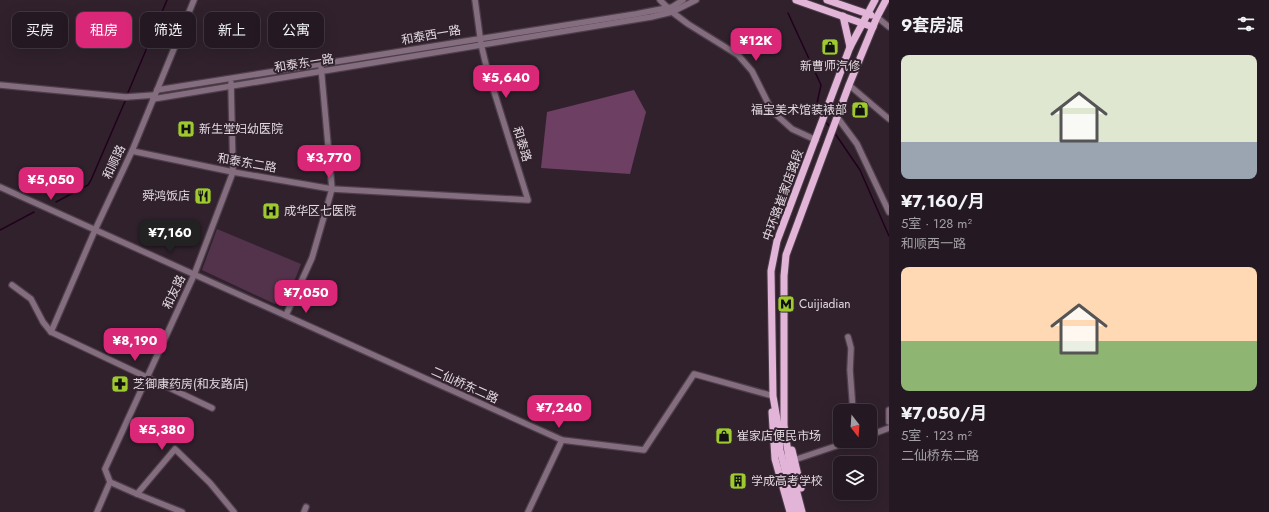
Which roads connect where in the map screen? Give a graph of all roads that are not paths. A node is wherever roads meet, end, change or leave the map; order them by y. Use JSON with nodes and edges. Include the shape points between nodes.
{"nodes":[{"id":1,"x":194,"y":0,"type":"edge"},
{"id":2,"x":475,"y":0,"type":"edge"},
{"id":3,"x":660,"y":0,"type":"edge"},
{"id":4,"x":683,"y":0,"type":"edge"},
{"id":5,"x":696,"y":0,"type":"edge"},
{"id":6,"x":796,"y":0,"type":"edge"},
{"id":7,"x":827,"y":0,"type":"edge"},
{"id":8,"x":875,"y":0,"type":"edge"},
{"id":9,"x":886,"y":0,"type":"edge"},
{"id":10,"x":670,"y":10,"type":"junction"},
{"id":11,"x":868,"y":13,"type":"junction"},
{"id":12,"x":843,"y":16,"type":"junction"},
{"id":13,"x":876,"y":17,"type":"junction"},
{"id":14,"x":862,"y":22,"type":"junction"},
{"id":15,"x":872,"y":27,"type":"junction"},
{"id":16,"x":889,"y":27,"type":"edge"},
{"id":17,"x":480,"y":38,"type":"junction"},
{"id":18,"x":481,"y":44,"type":"junction"},
{"id":19,"x":850,"y":47,"type":"junction"},
{"id":20,"x":321,"y":68,"type":"junction"},
{"id":21,"x":230,"y":79,"type":"junction"},
{"id":22,"x":0,"y":85,"type":"edge"},
{"id":23,"x":232,"y":86,"type":"junction"},
{"id":24,"x":848,"y":86,"type":"junction"},
{"id":25,"x":155,"y":95,"type":"junction"},
{"id":26,"x":836,"y":118,"type":"junction"},
{"id":27,"x":889,"y":119,"type":"edge"},
{"id":28,"x":816,"y":140,"type":"junction"},
{"id":29,"x":132,"y":151,"type":"junction"},
{"id":30,"x":233,"y":172,"type":"junction"},
{"id":31,"x":0,"y":187,"type":"edge"},
{"id":32,"x":332,"y":189,"type":"junction"},
{"id":33,"x":528,"y":200,"type":"joint"},
{"id":34,"x":889,"y":212,"type":"edge"},
{"id":35,"x":95,"y":230,"type":"junction"},
{"id":36,"x":194,"y":275,"type":"junction"},
{"id":37,"x":12,"y":286,"type":"dead end"},
{"id":38,"x":286,"y":315,"type":"junction"},
{"id":39,"x":51,"y":332,"type":"junction"},
{"id":40,"x":848,"y":337,"type":"dead end"},
{"id":41,"x":147,"y":377,"type":"junction"},
{"id":42,"x":782,"y":385,"type":"junction"},
{"id":43,"x":773,"y":396,"type":"junction"},
{"id":44,"x":853,"y":404,"type":"edge"},
{"id":45,"x":212,"y":408,"type":"dead end"},
{"id":46,"x":889,"y":410,"type":"edge"},
{"id":47,"x":889,"y":422,"type":"edge"},
{"id":48,"x":781,"y":425,"type":"junction"},
{"id":49,"x":889,"y":428,"type":"edge"},
{"id":50,"x":877,"y":432,"type":"edge"},
{"id":51,"x":562,"y":440,"type":"junction"},
{"id":52,"x":833,"y":447,"type":"edge"},
{"id":53,"x":794,"y":460,"type":"junction"},
{"id":54,"x":110,"y":482,"type":"junction"},
{"id":55,"x":137,"y":494,"type":"junction"},
{"id":56,"x":97,"y":512,"type":"edge"},
{"id":57,"x":182,"y":512,"type":"edge"},
{"id":58,"x":234,"y":512,"type":"edge"},
{"id":59,"x":528,"y":512,"type":"edge"},
{"id":60,"x":790,"y":512,"type":"edge"},
{"id":61,"x":796,"y":512,"type":"edge"},
{"id":62,"x":802,"y":512,"type":"edge"},
{"id":63,"x":806,"y":512,"type":"edge"}],
"edges":[{"from":1,"to":25,"type":"street","name":"和顺路"},
{"from":2,"to":17,"type":"street","name":"和泰路"},
{"from":3,"to":10,"type":"street"},
{"from":4,"to":10,"type":"street","name":"和泰西一路"},
{"from":5,"to":10,"type":"street","name":"和泰西一路"},
{"from":6,"to":12,"type":"main road"},
{"from":7,"to":11,"type":"main road"},
{"from":8,"to":11,"type":"main road","name":"中环路崔家店路段"},
{"from":9,"to":13,"type":"main road","name":"中环路崔家店路段"},
{"from":10,"to":17,"type":"street","name":"和泰西一路"},
{"from":10,"to":18,"type":"street","name":"和泰西一路"},
{"from":10,"to":28,"type":"street","via":[[738,55],[752,71],[772,110],[792,129]]},
{"from":11,"to":13,"type":"main road"},
{"from":11,"to":14,"type":"main road","name":"中环路崔家店路段"},
{"from":12,"to":14,"type":"main road"},
{"from":12,"to":19,"type":"main road"},
{"from":13,"to":15,"type":"main road","name":"中环路崔家店路段"},
{"from":13,"to":16,"type":"street"},
{"from":14,"to":15,"type":"main road"},
{"from":14,"to":19,"type":"main road","name":"中环路崔家店路段"},
{"from":15,"to":24,"type":"main road","name":"中环路崔家店路段"},
{"from":17,"to":18,"type":"street","name":"和泰路"},
{"from":17,"to":20,"type":"street","name":"和泰西一路"},
{"from":18,"to":20,"type":"street","name":"和泰东一路"},
{"from":18,"to":33,"type":"street","name":"和泰路"},
{"from":19,"to":28,"type":"main road","name":"中环路崔家店路段"},
{"from":20,"to":21,"type":"street","name":"和泰西一路"},
{"from":20,"to":23,"type":"street","name":"和泰东一路"},
{"from":20,"to":32,"type":"street"},
{"from":21,"to":23,"type":"street","name":"和友路"},
{"from":21,"to":25,"type":"street","name":"和泰西一路"},
{"from":22,"to":25,"type":"street","via":[[126,97]]},
{"from":23,"to":25,"type":"street","name":"和泰东一路"},
{"from":23,"to":30,"type":"street","name":"和友路"},
{"from":24,"to":26,"type":"main road","name":"中环路崔家店路段"},
{"from":24,"to":27,"type":"street"},
{"from":25,"to":29,"type":"street","name":"和顺路"},
{"from":26,"to":34,"type":"street","via":[[858,144]]},
{"from":26,"to":42,"type":"main road","name":"中环路崔家店路段","via":[[786,255]]},
{"from":28,"to":43,"type":"main road","name":"中环路崔家店路段","via":[[775,251],[771,272]]},
{"from":29,"to":30,"type":"street","name":"和泰东二路"},
{"from":29,"to":35,"type":"street","name":"和顺路"},
{"from":30,"to":32,"type":"street","name":"和泰东二路"},
{"from":30,"to":36,"type":"street","name":"和友路"},
{"from":31,"to":35,"type":"street","name":"二仙桥东二路"},
{"from":32,"to":33,"type":"street","name":"和泰东二路"},
{"from":32,"to":38,"type":"street","via":[[312,258]]},
{"from":35,"to":36,"type":"street","name":"二仙桥东二路"},
{"from":35,"to":39,"type":"street","name":"和顺路"},
{"from":36,"to":38,"type":"street","name":"二仙桥东二路"},
{"from":36,"to":41,"type":"street","name":"和友路"},
{"from":37,"to":39,"type":"street","via":[[31,299]]},
{"from":38,"to":51,"type":"street","name":"二仙桥东二路"},
{"from":39,"to":41,"type":"street"},
{"from":40,"to":44,"type":"street","via":[[851,348]]},
{"from":41,"to":45,"type":"street"},
{"from":41,"to":54,"type":"street","name":"和友路","via":[[105,469]]},
{"from":42,"to":48,"type":"main road","name":"中环路崔家店路段"},
{"from":42,"to":53,"type":"main road","name":"中环路崔家店路段"},
{"from":43,"to":48,"type":"main road","name":"中环路崔家店路段"},
{"from":43,"to":51,"type":"street","name":"二仙桥东二路","via":[[694,374],[644,450]]},
{"from":43,"to":60,"type":"main road","name":"中环路崔家店路段","via":[[775,459]]},
{"from":46,"to":47,"type":"street"},
{"from":48,"to":61,"type":"main road","via":[[780,450]]},
{"from":48,"to":62,"type":"main road"},
{"from":49,"to":50,"type":"street"},
{"from":51,"to":59,"type":"street"},
{"from":52,"to":53,"type":"street"},
{"from":53,"to":63,"type":"main road","name":"中环路崔家店路段"},
{"from":54,"to":55,"type":"street"},
{"from":54,"to":56,"type":"street"},
{"from":55,"to":57,"type":"street"},
{"from":55,"to":58,"type":"street","via":[[175,449],[210,483]]}]}
